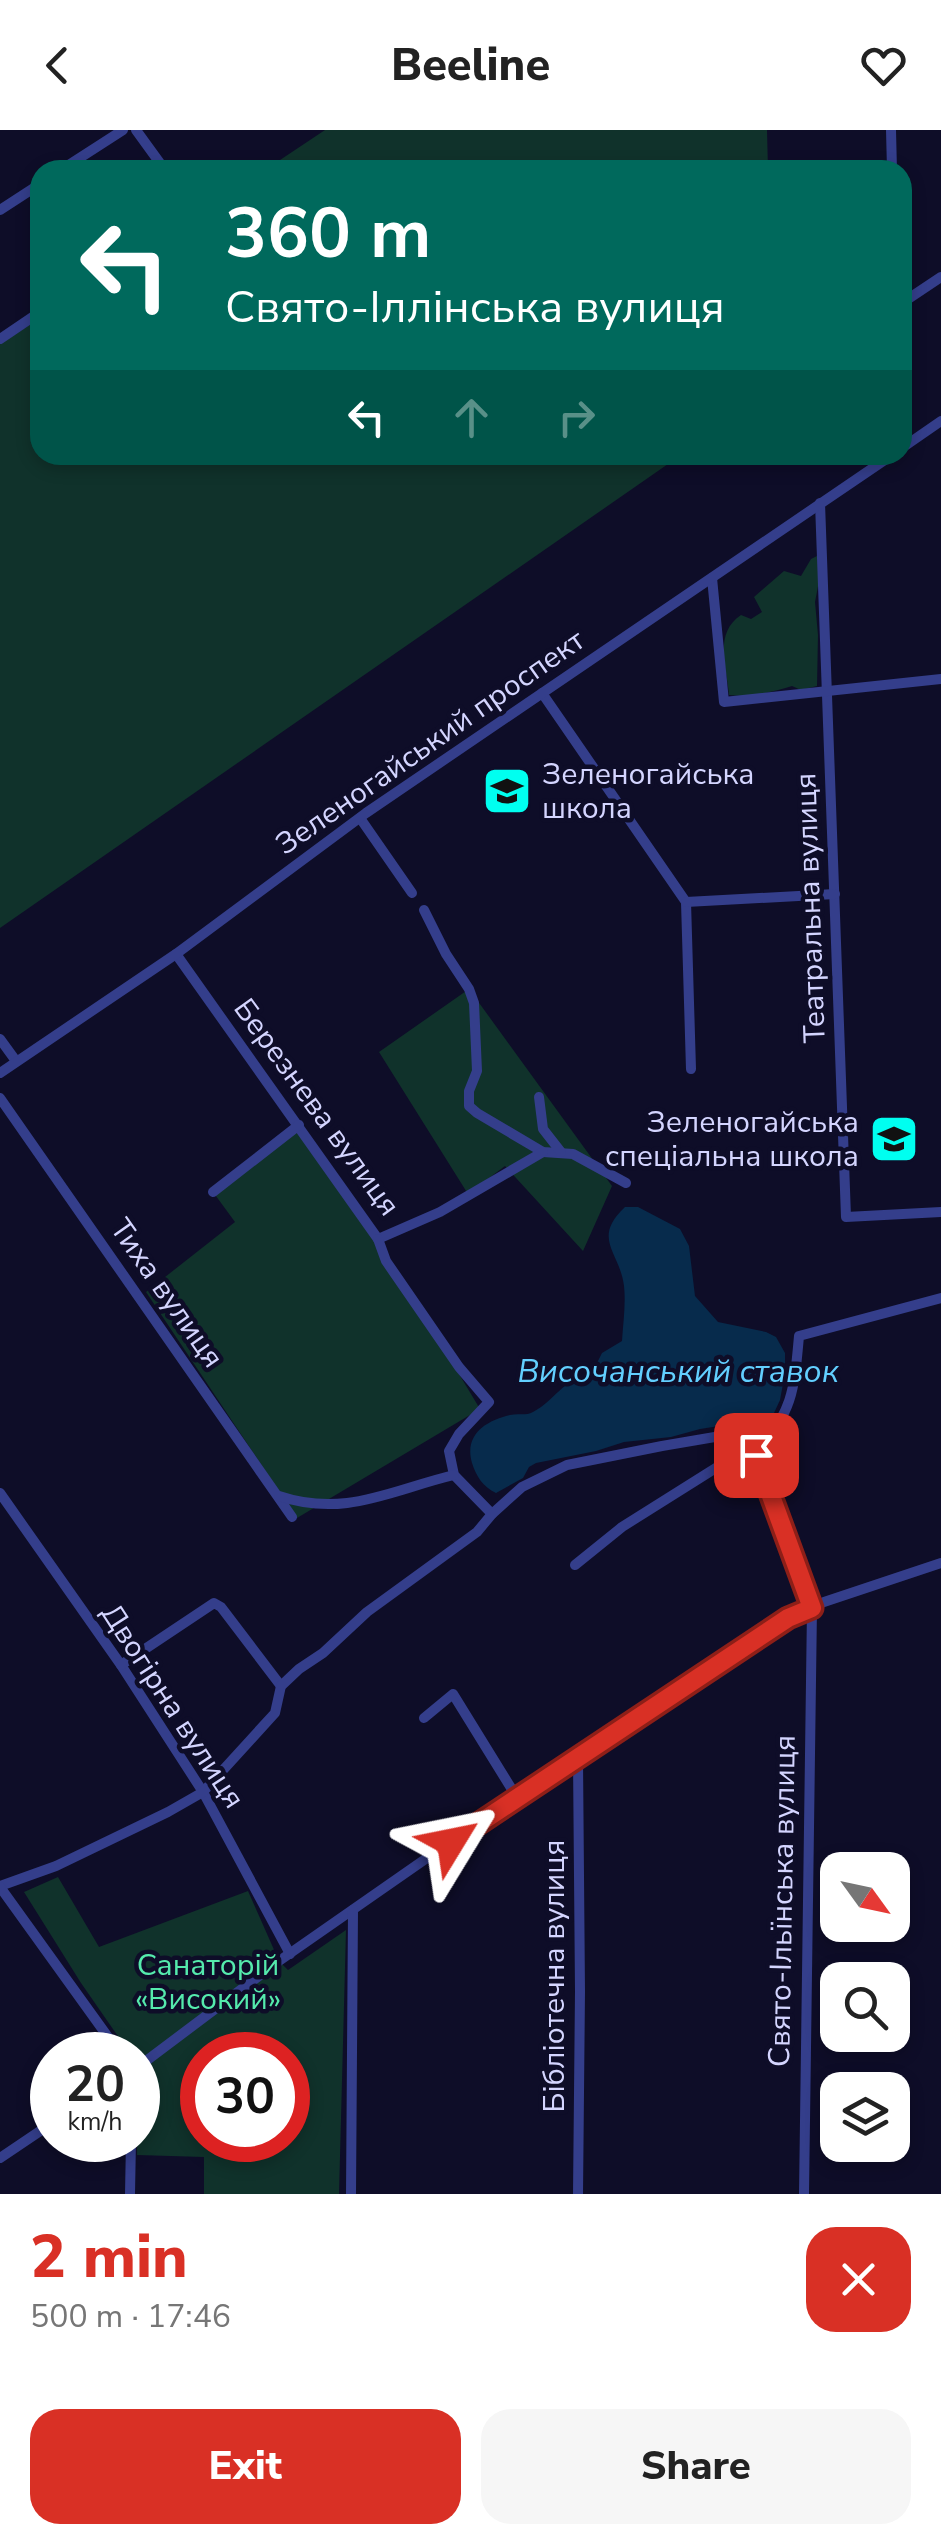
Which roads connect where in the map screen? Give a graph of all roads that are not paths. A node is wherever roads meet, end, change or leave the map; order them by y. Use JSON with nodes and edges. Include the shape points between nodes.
{"nodes":[{"id":1,"x":123,"y":130,"type":"edge"},
{"id":2,"x":136,"y":130,"type":"edge"},
{"id":3,"x":891,"y":130,"type":"edge"},
{"id":4,"x":76,"y":160,"type":"edge"},
{"id":5,"x":158,"y":160,"type":"edge"},
{"id":6,"x":892,"y":160,"type":"edge"},
{"id":7,"x":30,"y":190,"type":"edge"},
{"id":8,"x":0,"y":210,"type":"edge"},
{"id":9,"x":941,"y":277,"type":"edge"},
{"id":10,"x":912,"y":296,"type":"edge"},
{"id":11,"x":30,"y":319,"type":"edge"},
{"id":12,"x":0,"y":339,"type":"edge"},
{"id":13,"x":941,"y":422,"type":"edge"},
{"id":14,"x":912,"y":441,"type":"edge"},
{"id":15,"x":877,"y":465,"type":"edge"},
{"id":16,"x":820,"y":504,"type":"junction"},
{"id":17,"x":712,"y":578,"type":"junction"},
{"id":18,"x":941,"y":679,"type":"edge"},
{"id":19,"x":827,"y":690,"type":"junction"},
{"id":20,"x":542,"y":693,"type":"junction"},
{"id":21,"x":360,"y":818,"type":"junction"},
{"id":22,"x":412,"y":892,"type":"dead end"},
{"id":23,"x":835,"y":894,"type":"junction"},
{"id":24,"x":686,"y":902,"type":"junction"},
{"id":25,"x":424,"y":910,"type":"dead end"},
{"id":26,"x":176,"y":954,"type":"junction"},
{"id":27,"x":0,"y":1039,"type":"edge"},
{"id":28,"x":16,"y":1062,"type":"junction"},
{"id":29,"x":691,"y":1069,"type":"dead end"},
{"id":30,"x":0,"y":1074,"type":"edge"},
{"id":31,"x":539,"y":1097,"type":"dead end"},
{"id":32,"x":0,"y":1098,"type":"edge"},
{"id":33,"x":299,"y":1126,"type":"junction"},
{"id":34,"x":543,"y":1152,"type":"junction"},
{"id":35,"x":561,"y":1152,"type":"junction"},
{"id":36,"x":626,"y":1183,"type":"dead end"},
{"id":37,"x":214,"y":1192,"type":"dead end"},
{"id":38,"x":941,"y":1212,"type":"edge"},
{"id":39,"x":378,"y":1239,"type":"junction"},
{"id":40,"x":941,"y":1298,"type":"edge"},
{"id":41,"x":769,"y":1439,"type":"junction"},
{"id":42,"x":756,"y":1455,"type":"junction"},
{"id":43,"x":454,"y":1475,"type":"junction"},
{"id":44,"x":0,"y":1493,"type":"edge"},
{"id":45,"x":278,"y":1496,"type":"junction"},
{"id":46,"x":492,"y":1514,"type":"junction"},
{"id":47,"x":292,"y":1517,"type":"dead end"},
{"id":48,"x":941,"y":1563,"type":"edge"},
{"id":49,"x":575,"y":1565,"type":"dead end"},
{"id":50,"x":812,"y":1608,"type":"junction"},
{"id":51,"x":121,"y":1665,"type":"junction"},
{"id":52,"x":281,"y":1686,"type":"junction"},
{"id":53,"x":424,"y":1718,"type":"dead end"},
{"id":54,"x":578,"y":1759,"type":"junction"},
{"id":55,"x":203,"y":1792,"type":"junction"},
{"id":56,"x":516,"y":1796,"type":"junction"},
{"id":57,"x":0,"y":1887,"type":"edge"},
{"id":58,"x":353,"y":1910,"type":"junction"},
{"id":59,"x":290,"y":1954,"type":"junction"},
{"id":60,"x":104,"y":2032,"type":"edge"},
{"id":61,"x":160,"y":2051,"type":"edge"},
{"id":62,"x":30,"y":2138,"type":"edge"},
{"id":63,"x":0,"y":2158,"type":"edge"},
{"id":64,"x":131,"y":2162,"type":"edge"},
{"id":65,"x":130,"y":2194,"type":"edge"},
{"id":66,"x":351,"y":2194,"type":"edge"},
{"id":67,"x":578,"y":2194,"type":"edge"},
{"id":68,"x":804,"y":2194,"type":"edge"}],
"edges":[{"from":1,"to":4,"type":"street"},
{"from":2,"to":5,"type":"street"},
{"from":3,"to":6,"type":"street"},
{"from":7,"to":8,"type":"street"},
{"from":9,"to":10,"type":"street"},
{"from":11,"to":12,"type":"street"},
{"from":13,"to":14,"type":"street"},
{"from":15,"to":16,"type":"street","name":"Зеленогайський проспект"},
{"from":16,"to":17,"type":"street","name":"Зеленогайський проспект"},
{"from":16,"to":19,"type":"street","name":"Театральна вулиця"},
{"from":17,"to":19,"type":"street","via":[[724,702]]},
{"from":17,"to":20,"type":"street","name":"Зеленогайський проспект"},
{"from":18,"to":19,"type":"street"},
{"from":19,"to":23,"type":"street","name":"Театральна вулиця"},
{"from":20,"to":21,"type":"street","name":"Зеленогайський проспект"},
{"from":20,"to":24,"type":"street"},
{"from":21,"to":22,"type":"street"},
{"from":21,"to":26,"type":"street","name":"Зеленогайський проспект"},
{"from":23,"to":24,"type":"street"},
{"from":23,"to":38,"type":"street","name":"Театральна вулиця","via":[[846,1216]]},
{"from":24,"to":29,"type":"street"},
{"from":25,"to":34,"type":"street","via":[[474,1004],[477,1071],[468,1106]]},
{"from":26,"to":28,"type":"street","name":"Зеленогайський проспект"},
{"from":26,"to":33,"type":"street","name":"Березнева вулиця"},
{"from":27,"to":28,"type":"street"},
{"from":28,"to":30,"type":"street","name":"Зеленогайський проспект"},
{"from":31,"to":35,"type":"street","via":[[544,1129]]},
{"from":32,"to":45,"type":"street","name":"Тиха вулиця"},
{"from":33,"to":37,"type":"street"},
{"from":33,"to":39,"type":"street","name":"Березнева вулиця"},
{"from":34,"to":35,"type":"street"},
{"from":34,"to":39,"type":"street","name":"Березнева вулиця","via":[[440,1212]]},
{"from":35,"to":36,"type":"street"},
{"from":39,"to":43,"type":"street","via":[[396,1276],[489,1402],[449,1451]]},
{"from":40,"to":41,"type":"street","via":[[799,1336],[795,1386]]},
{"from":41,"to":42,"type":"street"},
{"from":41,"to":46,"type":"street","via":[[723,1434],[567,1465],[522,1487]]},
{"from":42,"to":49,"type":"street","via":[[719,1466]]},
{"from":42,"to":50,"type":"street"},
{"from":43,"to":45,"type":"street","via":[[328,1506]]},
{"from":43,"to":46,"type":"street"},
{"from":44,"to":51,"type":"street","name":"Двогірна вулиця"},
{"from":45,"to":47,"type":"street","name":"Тиха вулиця"},
{"from":46,"to":52,"type":"street","via":[[478,1532],[367,1612]]},
{"from":48,"to":50,"type":"street"},
{"from":50,"to":54,"type":"street"},
{"from":50,"to":68,"type":"street","name":"Свято-Ільїнська вулиця"},
{"from":51,"to":52,"type":"street","via":[[214,1603]]},
{"from":51,"to":55,"type":"street","name":"Двогірна вулиця"},
{"from":52,"to":55,"type":"street","via":[[275,1713]]},
{"from":53,"to":56,"type":"street","via":[[454,1694]]},
{"from":54,"to":56,"type":"street"},
{"from":54,"to":67,"type":"street","name":"Бібліотечна вулиця"},
{"from":55,"to":57,"type":"street"},
{"from":55,"to":59,"type":"street","name":"Двогірна вулиця"},
{"from":56,"to":58,"type":"street"},
{"from":57,"to":60,"type":"street"},
{"from":58,"to":59,"type":"street"},
{"from":58,"to":66,"type":"street"},
{"from":59,"to":61,"type":"street"},
{"from":62,"to":63,"type":"street"},
{"from":64,"to":65,"type":"street"}]}
